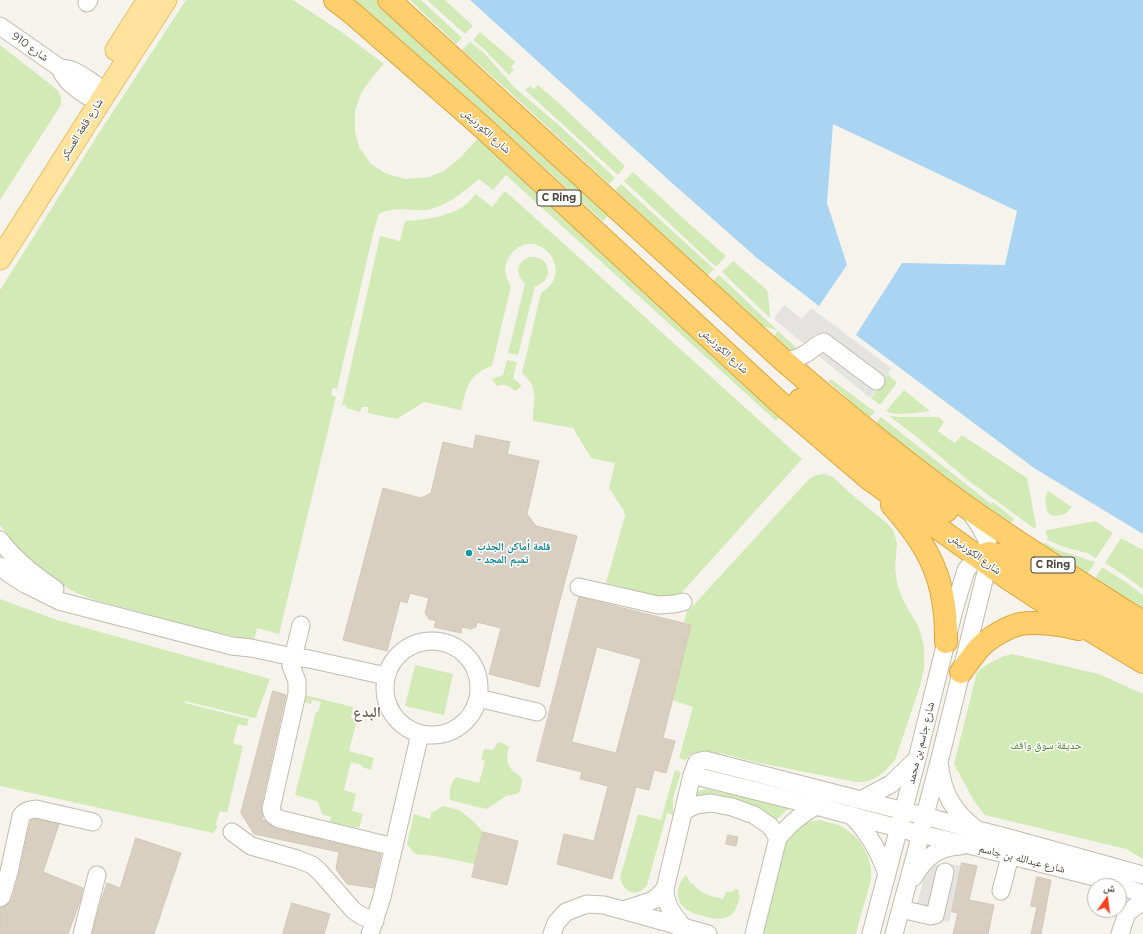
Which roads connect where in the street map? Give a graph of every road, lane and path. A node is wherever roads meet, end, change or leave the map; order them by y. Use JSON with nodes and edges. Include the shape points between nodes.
{"nodes":[{"id":1,"x":148,"y":0,"type":"edge"},
{"id":2,"x":166,"y":0,"type":"edge"},
{"id":3,"x":329,"y":0,"type":"edge"},
{"id":4,"x":389,"y":0,"type":"edge"},
{"id":5,"x":344,"y":6,"type":"edge"},
{"id":6,"x":0,"y":26,"type":"edge"},
{"id":7,"x":94,"y":92,"type":"junction"},
{"id":8,"x":0,"y":232,"type":"edge"},
{"id":9,"x":0,"y":259,"type":"edge"},
{"id":10,"x":640,"y":273,"type":"junction"},
{"id":11,"x":815,"y":348,"type":"junction"},
{"id":12,"x":784,"y":361,"type":"junction"},
{"id":13,"x":807,"y":381,"type":"junction"},
{"id":14,"x":876,"y":381,"type":"dead end"},
{"id":15,"x":868,"y":478,"type":"junction"},
{"id":16,"x":959,"y":501,"type":"junction"},
{"id":17,"x":0,"y":540,"type":"edge"},
{"id":18,"x":985,"y":558,"type":"junction"},
{"id":19,"x":0,"y":566,"type":"edge"},
{"id":20,"x":579,"y":587,"type":"dead end"},
{"id":21,"x":683,"y":602,"type":"dead end"},
{"id":22,"x":82,"y":606,"type":"junction"},
{"id":23,"x":1143,"y":622,"type":"edge"},
{"id":24,"x":301,"y":625,"type":"dead end"},
{"id":25,"x":1093,"y":633,"type":"junction"},
{"id":26,"x":1143,"y":640,"type":"edge"},
{"id":27,"x":946,"y":642,"type":"junction"},
{"id":28,"x":292,"y":662,"type":"junction"},
{"id":29,"x":1143,"y":662,"type":"edge"},
{"id":30,"x":961,"y":672,"type":"junction"},
{"id":31,"x":386,"y":676,"type":"junction"},
{"id":32,"x":478,"y":698,"type":"junction"},
{"id":33,"x":537,"y":712,"type":"dead end"},
{"id":34,"x":420,"y":734,"type":"junction"},
{"id":35,"x":940,"y":758,"type":"junction"},
{"id":36,"x":917,"y":759,"type":"junction"},
{"id":37,"x":692,"y":775,"type":"junction"},
{"id":38,"x":861,"y":800,"type":"junction"},
{"id":39,"x":816,"y":806,"type":"junction"},
{"id":40,"x":684,"y":811,"type":"junction"},
{"id":41,"x":903,"y":811,"type":"junction"},
{"id":42,"x":851,"y":815,"type":"junction"},
{"id":43,"x":924,"y":816,"type":"junction"},
{"id":44,"x":93,"y":822,"type":"dead end"},
{"id":45,"x":899,"y":829,"type":"junction"},
{"id":46,"x":979,"y":830,"type":"junction"},
{"id":47,"x":232,"y":832,"type":"dead end"},
{"id":48,"x":920,"y":834,"type":"junction"},
{"id":49,"x":778,"y":838,"type":"junction"},
{"id":50,"x":969,"y":845,"type":"junction"},
{"id":51,"x":394,"y":847,"type":"junction"},
{"id":52,"x":1010,"y":856,"type":"junction"},
{"id":53,"x":945,"y":872,"type":"dead end"},
{"id":54,"x":887,"y":874,"type":"junction"},
{"id":55,"x":97,"y":875,"type":"dead end"},
{"id":56,"x":1143,"y":875,"type":"edge"},
{"id":57,"x":1087,"y":878,"type":"edge"},
{"id":58,"x":908,"y":886,"type":"junction"},
{"id":59,"x":665,"y":889,"type":"junction"},
{"id":60,"x":1127,"y":890,"type":"edge"},
{"id":61,"x":1001,"y":891,"type":"dead end"},
{"id":62,"x":1143,"y":894,"type":"edge"},
{"id":63,"x":0,"y":898,"type":"edge"},
{"id":64,"x":1143,"y":901,"type":"edge"},
{"id":65,"x":901,"y":909,"type":"junction"},
{"id":66,"x":624,"y":910,"type":"junction"},
{"id":67,"x":1127,"y":913,"type":"edge"},
{"id":68,"x":1125,"y":918,"type":"edge"},
{"id":69,"x":372,"y":928,"type":"edge"},
{"id":70,"x":682,"y":930,"type":"edge"},
{"id":71,"x":752,"y":930,"type":"edge"},
{"id":72,"x":82,"y":934,"type":"edge"},
{"id":73,"x":552,"y":934,"type":"edge"},
{"id":74,"x":708,"y":934,"type":"edge"},
{"id":75,"x":871,"y":934,"type":"edge"},
{"id":76,"x":894,"y":934,"type":"edge"},
{"id":77,"x":1120,"y":934,"type":"edge"}],
"edges":[{"from":1,"to":7,"type":"main road","name":"شارع قلعة العسكر"},
{"from":2,"to":7,"type":"main road","name":"شارع قلعة العسكر"},
{"from":3,"to":5,"type":"main road"},
{"from":4,"to":12,"type":"highway","number":"C Ring"},
{"from":5,"to":10,"type":"highway","name":"شارع الكورنيش","number":"C Ring","via":[[480,125]]},
{"from":6,"to":7,"type":"street","name":"شارع 910","via":[[60,68],[74,71]]},
{"from":7,"to":8,"type":"main road","name":"شارع قلعة العسكر"},
{"from":7,"to":9,"type":"main road","name":"شارع قلعة العسكر"},
{"from":10,"to":15,"type":"highway","name":"شارع الكورنيش","number":"C Ring","via":[[778,401]]},
{"from":10,"to":16,"type":"highway","via":[[665,281],[674,287],[808,407],[934,509],[944,512]]},
{"from":11,"to":12,"type":"street","via":[[800,357]]},
{"from":11,"to":13,"type":"street","via":[[808,364]]},
{"from":11,"to":14,"type":"street","via":[[821,342],[826,343]]},
{"from":12,"to":13,"type":"highway","number":"C Ring"},
{"from":13,"to":16,"type":"highway","number":"C Ring","via":[[908,464]]},
{"from":15,"to":18,"type":"highway","name":"شارع الكورنيش","number":"C Ring"},
{"from":15,"to":27,"type":"highway","via":[[911,528],[934,565],[944,603]]},
{"from":16,"to":18,"type":"street","via":[[986,537]]},
{"from":16,"to":23,"type":"highway","number":"C Ring"},
{"from":17,"to":22,"type":"street","via":[[29,571]]},
{"from":18,"to":25,"type":"highway","name":"شارع الكورنيش","number":"C Ring","via":[[1046,604]]},
{"from":18,"to":26,"type":"highway","via":[[1003,555],[1078,603]]},
{"from":18,"to":27,"type":"street","name":"شارع جاسم بن محمد","via":[[970,565],[965,574]]},
{"from":18,"to":30,"type":"street","name":"شارع جاسم بن محمد"},
{"from":19,"to":22,"type":"street","via":[[25,584],[60,601]]},
{"from":20,"to":21,"type":"street","via":[[658,605]]},
{"from":22,"to":28,"type":"street","via":[[232,646],[252,648]]},
{"from":24,"to":28,"type":"street"},
{"from":25,"to":29,"type":"highway","name":"شارع الكورنيش","number":"C Ring"},
{"from":25,"to":30,"type":"highway","via":[[1063,625],[1020,624],[990,639]]},
{"from":27,"to":36,"type":"street","name":"شارع جاسم بن محمد"},
{"from":28,"to":31,"type":"street","via":[[309,659]]},
{"from":28,"to":51,"type":"street","via":[[297,681],[297,694],[271,809],[273,815],[279,819]]},
{"from":30,"to":35,"type":"street","name":"شارع جاسم بن محمد"},
{"from":31,"to":32,"type":"street","via":[[392,662],[402,651],[415,643],[430,640],[445,642],[460,649],[471,661],[478,676]]},
{"from":31,"to":34,"type":"street","via":[[384,691],[387,705],[395,718],[406,728]]},
{"from":32,"to":33,"type":"street"},
{"from":32,"to":34,"type":"street","via":[[476,708],[466,722],[452,731],[437,736]]},
{"from":34,"to":51,"type":"street"},
{"from":35,"to":43,"type":"street","name":"شارع جاسم بن محمد"},
{"from":35,"to":46,"type":"street","via":[[942,780],[948,797],[962,817]]},
{"from":36,"to":38,"type":"street","via":[[891,784]]},
{"from":36,"to":41,"type":"street","name":"شارع جاسم بن محمد"},
{"from":37,"to":38,"type":"street","name":"شارع عبدالله بن جاسم","via":[[697,762],[705,760]]},
{"from":37,"to":39,"type":"street","name":"شارع عبدالله بن جاسم"},
{"from":37,"to":40,"type":"street"},
{"from":38,"to":41,"type":"street","name":"شارع عبدالله بن جاسم"},
{"from":39,"to":42,"type":"street","name":"شارع عبدالله بن جاسم"},
{"from":39,"to":49,"type":"street","via":[[801,814]]},
{"from":40,"to":49,"type":"street","via":[[711,802],[732,807],[754,815],[770,826]]},
{"from":40,"to":59,"type":"street"},
{"from":41,"to":43,"type":"street","name":"شارع عبدالله بن جاسم"},
{"from":41,"to":45,"type":"street","name":"شارع جاسم بن محمد"},
{"from":42,"to":45,"type":"street","name":"شارع عبدالله بن جاسم"},
{"from":42,"to":54,"type":"street","via":[[873,843]]},
{"from":43,"to":46,"type":"street","name":"شارع عبدالله بن جاسم"},
{"from":43,"to":48,"type":"street","name":"شارع جاسم بن محمد"},
{"from":44,"to":63,"type":"street","via":[[36,809],[24,812]]},
{"from":45,"to":48,"type":"street","name":"شارع عبدالله بن جاسم"},
{"from":45,"to":54,"type":"street","name":"شارع جاسم بن محمد"},
{"from":46,"to":56,"type":"street","name":"شارع عبدالله بن جاسم"},
{"from":47,"to":69,"type":"street","via":[[251,846],[312,865]]},
{"from":48,"to":50,"type":"street","name":"شارع عبدالله بن جاسم"},
{"from":48,"to":58,"type":"street","name":"شارع جاسم بن محمد"},
{"from":49,"to":71,"type":"street"},
{"from":50,"to":52,"type":"street","name":"شارع عبدالله بن جاسم"},
{"from":50,"to":58,"type":"street","via":[[948,848],[931,855]]},
{"from":51,"to":69,"type":"street"},
{"from":52,"to":57,"type":"street","name":"شارع عبدالله بن جاسم"},
{"from":52,"to":61,"type":"street"},
{"from":53,"to":65,"type":"street","via":[[935,916]]},
{"from":54,"to":75,"type":"street","name":"شارع جاسم بن محمد"},
{"from":55,"to":72,"type":"street"},
{"from":58,"to":65,"type":"street","name":"شارع جاسم بن محمد"},
{"from":59,"to":66,"type":"street","via":[[654,900]]},
{"from":59,"to":70,"type":"street","via":[[666,901]]},
{"from":60,"to":62,"type":"street","name":"شارع عبدالله بن جاسم"},
{"from":64,"to":67,"type":"street"},
{"from":65,"to":76,"type":"street","name":"شارع جاسم بن محمد"},
{"from":66,"to":70,"type":"street"},
{"from":66,"to":73,"type":"street","via":[[587,904],[566,912],[556,923]]},
{"from":68,"to":77,"type":"street"},
{"from":70,"to":74,"type":"street"}]}
